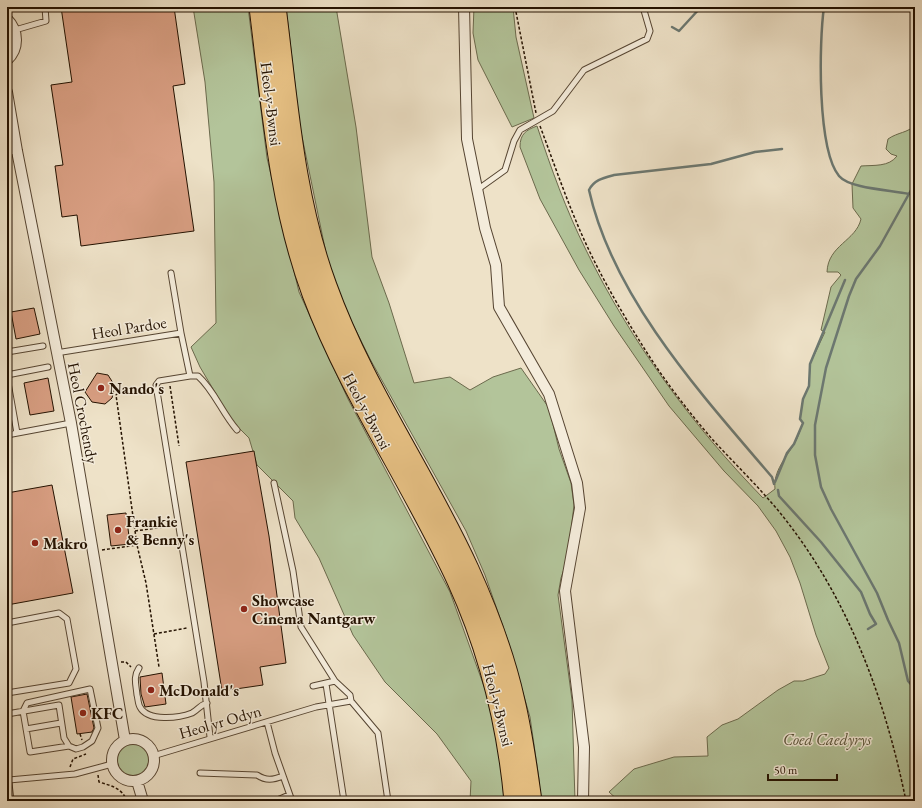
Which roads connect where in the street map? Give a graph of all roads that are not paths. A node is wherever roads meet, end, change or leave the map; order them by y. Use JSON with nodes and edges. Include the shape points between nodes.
{"nodes":[{"id":1,"x":45,"y":7,"type":"edge"},
{"id":2,"x":259,"y":7,"type":"edge"},
{"id":3,"x":276,"y":7,"type":"edge"},
{"id":4,"x":464,"y":7,"type":"edge"},
{"id":5,"x":643,"y":7,"type":"edge"},
{"id":6,"x":7,"y":19,"type":"edge"},
{"id":7,"x":15,"y":30,"type":"junction"},
{"id":8,"x":7,"y":60,"type":"edge"},
{"id":9,"x":7,"y":92,"type":"edge"},
{"id":10,"x":12,"y":152,"type":"edge"},
{"id":11,"x":477,"y":190,"type":"junction"},
{"id":12,"x":171,"y":273,"type":"dead end"},
{"id":13,"x":180,"y":333,"type":"junction"},
{"id":14,"x":42,"y":346,"type":"dead end"},
{"id":15,"x":7,"y":352,"type":"edge"},
{"id":16,"x":56,"y":353,"type":"junction"},
{"id":17,"x":48,"y":367,"type":"dead end"},
{"id":18,"x":7,"y":376,"type":"edge"},
{"id":19,"x":190,"y":376,"type":"junction"},
{"id":20,"x":71,"y":423,"type":"junction"},
{"id":21,"x":237,"y":430,"type":"dead end"},
{"id":22,"x":17,"y":433,"type":"junction"},
{"id":23,"x":7,"y":435,"type":"edge"},
{"id":24,"x":274,"y":483,"type":"dead end"},
{"id":25,"x":7,"y":622,"type":"edge"},
{"id":26,"x":138,"y":670,"type":"road end"},
{"id":27,"x":335,"y":681,"type":"junction"},
{"id":28,"x":326,"y":684,"type":"junction"},
{"id":29,"x":312,"y":686,"type":"dead end"},
{"id":30,"x":7,"y":693,"type":"edge"},
{"id":31,"x":351,"y":701,"type":"junction"},
{"id":32,"x":207,"y":703,"type":"junction"},
{"id":33,"x":330,"y":704,"type":"junction"},
{"id":34,"x":23,"y":711,"type":"junction"},
{"id":35,"x":7,"y":714,"type":"edge"},
{"id":36,"x":267,"y":722,"type":"junction"},
{"id":37,"x":61,"y":723,"type":"junction"},
{"id":38,"x":26,"y":729,"type":"junction"},
{"id":39,"x":210,"y":737,"type":"junction"},
{"id":40,"x":125,"y":740,"type":"junction"},
{"id":41,"x":69,"y":746,"type":"junction"},
{"id":42,"x":153,"y":756,"type":"junction"},
{"id":43,"x":112,"y":764,"type":"junction"},
{"id":44,"x":7,"y":766,"type":"edge"},
{"id":45,"x":200,"y":773,"type":"dead end"},
{"id":46,"x":283,"y":776,"type":"junction"},
{"id":47,"x":9,"y":780,"type":"junction"},
{"id":48,"x":137,"y":781,"type":"junction"},
{"id":49,"x":289,"y":795,"type":"junction"},
{"id":50,"x":11,"y":801,"type":"edge"},
{"id":51,"x":143,"y":801,"type":"edge"},
{"id":52,"x":275,"y":801,"type":"edge"},
{"id":53,"x":292,"y":801,"type":"edge"},
{"id":54,"x":344,"y":801,"type":"edge"},
{"id":55,"x":388,"y":801,"type":"edge"},
{"id":56,"x":514,"y":801,"type":"edge"},
{"id":57,"x":532,"y":801,"type":"edge"},
{"id":58,"x":583,"y":801,"type":"edge"}],
"edges":[{"from":1,"to":7,"type":"lane","via":[[46,21]]},
{"from":2,"to":56,"type":"highway","name":"Heol-y-Bwnsi","via":[[278,158],[292,225],[312,293],[367,414],[431,529],[481,638],[500,702],[510,757]]},
{"from":3,"to":57,"type":"highway","name":"Heol-y-Bwnsi","via":[[305,211],[326,284],[349,340],[384,411],[453,536],[494,631],[515,700]]},
{"from":4,"to":11,"type":"street","via":[[466,139]]},
{"from":5,"to":11,"type":"lane","via":[[650,31],[647,39],[584,70],[553,111],[520,130],[505,170]]},
{"from":6,"to":7,"type":"street"},
{"from":7,"to":8,"type":"street","via":[[14,52]]},
{"from":9,"to":10,"type":"street","name":"Heol Crochendy"},
{"from":10,"to":16,"type":"street","name":"Heol Crochendy"},
{"from":11,"to":58,"type":"street","via":[[496,264],[499,306],[549,394],[577,483],[580,508],[565,591],[584,747]]},
{"from":12,"to":13,"type":"lane"},
{"from":13,"to":16,"type":"lane","name":"Heol Pardoe"},
{"from":13,"to":19,"type":"lane","name":"Heol Pardoe"},
{"from":14,"to":15,"type":"lane"},
{"from":16,"to":20,"type":"street","name":"Heol Crochendy"},
{"from":17,"to":18,"type":"lane"},
{"from":18,"to":22,"type":"lane"},
{"from":19,"to":21,"type":"lane","via":[[198,376],[206,383],[222,412]]},
{"from":19,"to":32,"type":"lane","via":[[159,381],[156,385]]},
{"from":20,"to":22,"type":"lane"},
{"from":20,"to":40,"type":"street","name":"Heol Crochendy"},
{"from":22,"to":23,"type":"lane"},
{"from":24,"to":27,"type":"lane","via":[[293,571],[301,627]]},
{"from":25,"to":30,"type":"lane","via":[[59,613],[67,619],[76,669],[69,683]]},
{"from":26,"to":32,"type":"lane","via":[[134,677],[140,707],[147,714],[176,717],[194,712],[202,704]]},
{"from":27,"to":28,"type":"lane"},
{"from":27,"to":31,"type":"lane","via":[[350,695]]},
{"from":28,"to":29,"type":"lane"},
{"from":28,"to":33,"type":"lane"},
{"from":31,"to":33,"type":"lane","name":"Heol yr Odyn"},
{"from":31,"to":55,"type":"lane","via":[[378,733]]},
{"from":32,"to":39,"type":"lane"},
{"from":33,"to":36,"type":"lane","name":"Heol yr Odyn"},
{"from":33,"to":54,"type":"lane"},
{"from":34,"to":35,"type":"lane"},
{"from":34,"to":37,"type":"lane","via":[[59,705]]},
{"from":34,"to":38,"type":"lane"},
{"from":34,"to":41,"type":"lane","via":[[27,703],[90,689],[98,728],[92,741],[84,747]]},
{"from":36,"to":39,"type":"lane","name":"Heol yr Odyn"},
{"from":36,"to":46,"type":"lane"},
{"from":37,"to":38,"type":"lane"},
{"from":37,"to":41,"type":"lane","via":[[64,738]]},
{"from":38,"to":41,"type":"lane","via":[[30,752]]},
{"from":39,"to":42,"type":"lane","name":"Heol yr Odyn"},
{"from":40,"to":42,"type":"street","via":[[139,740],[146,744]]},
{"from":40,"to":43,"type":"street","via":[[114,750]]},
{"from":42,"to":48,"type":"street","via":[[152,769],[143,779]]},
{"from":43,"to":47,"type":"lane","via":[[66,775]]},
{"from":43,"to":48,"type":"street","via":[[118,776]]},
{"from":44,"to":47,"type":"lane"},
{"from":45,"to":46,"type":"lane","via":[[257,775],[263,779],[273,780]]},
{"from":46,"to":49,"type":"lane"},
{"from":47,"to":50,"type":"lane"},
{"from":48,"to":51,"type":"street"},
{"from":49,"to":52,"type":"lane"},
{"from":49,"to":53,"type":"lane"}]}
